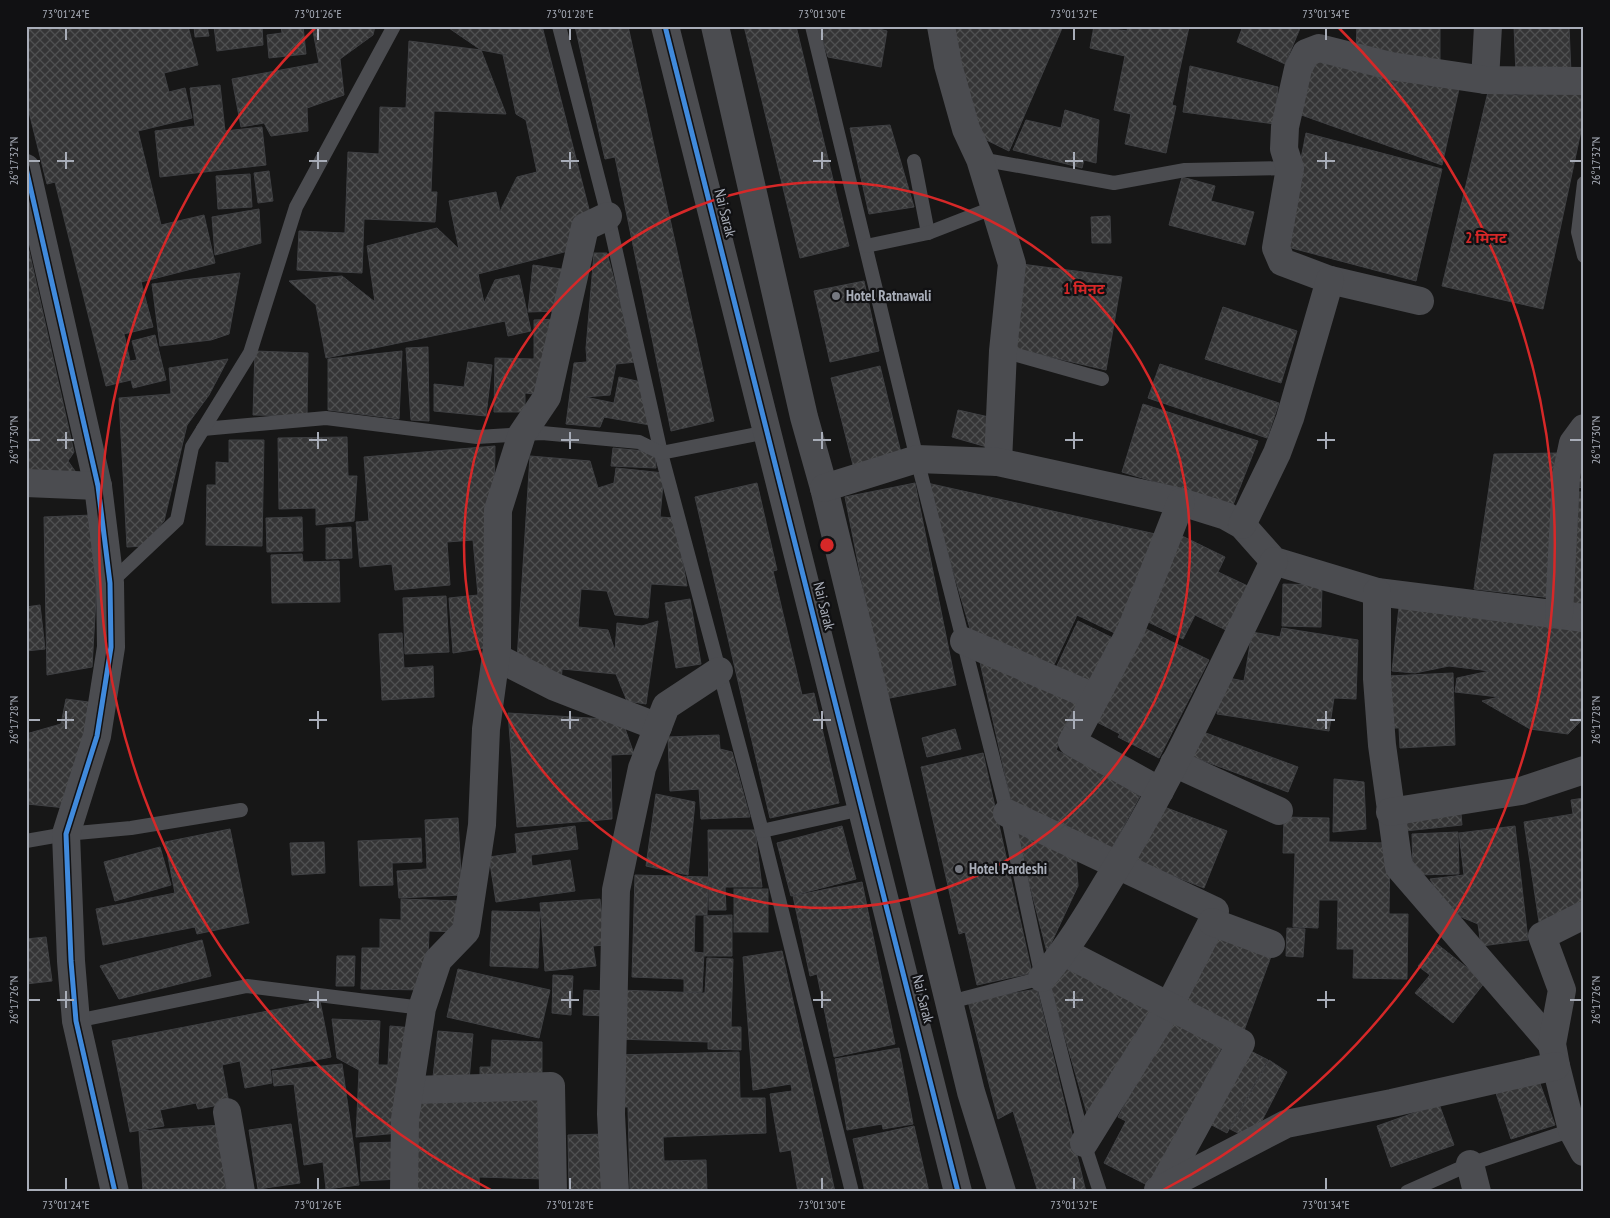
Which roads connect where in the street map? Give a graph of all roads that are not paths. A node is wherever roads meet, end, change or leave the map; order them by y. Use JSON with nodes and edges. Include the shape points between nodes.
{"nodes":[{"id":1,"x":394,"y":26,"type":"edge"},
{"id":2,"x":559,"y":26,"type":"edge"},
{"id":3,"x":665,"y":26,"type":"edge"},
{"id":4,"x":715,"y":26,"type":"edge"},
{"id":5,"x":812,"y":26,"type":"edge"},
{"id":6,"x":941,"y":26,"type":"edge"},
{"id":7,"x":1488,"y":26,"type":"edge"},
{"id":8,"x":1485,"y":80,"type":"junction"},
{"id":9,"x":1584,"y":81,"type":"edge"},
{"id":10,"x":980,"y":159,"type":"junction"},
{"id":11,"x":914,"y":161,"type":"dead end"},
{"id":12,"x":26,"y":168,"type":"edge"},
{"id":13,"x":1290,"y":168,"type":"junction"},
{"id":14,"x":1584,"y":183,"type":"edge"},
{"id":15,"x":995,"y":207,"type":"junction"},
{"id":16,"x":608,"y":216,"type":"junction"},
{"id":17,"x":928,"y":233,"type":"junction"},
{"id":18,"x":866,"y":246,"type":"junction"},
{"id":19,"x":1584,"y":256,"type":"edge"},
{"id":20,"x":1330,"y":280,"type":"junction"},
{"id":21,"x":1420,"y":301,"type":"dead end"},
{"id":22,"x":1002,"y":351,"type":"junction"},
{"id":23,"x":1102,"y":379,"type":"dead end"},
{"id":24,"x":804,"y":417,"type":"junction"},
{"id":25,"x":1584,"y":428,"type":"edge"},
{"id":26,"x":203,"y":429,"type":"junction"},
{"id":27,"x":767,"y":432,"type":"junction"},
{"id":28,"x":522,"y":434,"type":"junction"},
{"id":29,"x":661,"y":453,"type":"junction"},
{"id":30,"x":917,"y":459,"type":"junction"},
{"id":31,"x":998,"y":462,"type":"junction"},
{"id":32,"x":26,"y":483,"type":"edge"},
{"id":33,"x":98,"y":486,"type":"junction"},
{"id":34,"x":824,"y":488,"type":"junction"},
{"id":35,"x":1181,"y":502,"type":"junction"},
{"id":36,"x":1242,"y":525,"type":"junction"},
{"id":37,"x":1274,"y":561,"type":"junction"},
{"id":38,"x":110,"y":583,"type":"junction"},
{"id":39,"x":1377,"y":592,"type":"junction"},
{"id":40,"x":1571,"y":616,"type":"edge"},
{"id":41,"x":964,"y":641,"type":"junction"},
{"id":42,"x":496,"y":657,"type":"junction"},
{"id":43,"x":719,"y":671,"type":"junction"},
{"id":44,"x":1094,"y":697,"type":"junction"},
{"id":45,"x":658,"y":727,"type":"junction"},
{"id":46,"x":1174,"y":763,"type":"junction"},
{"id":47,"x":1584,"y":770,"type":"edge"},
{"id":48,"x":1160,"y":791,"type":"junction"},
{"id":49,"x":862,"y":809,"type":"junction"},
{"id":50,"x":241,"y":810,"type":"dead end"},
{"id":51,"x":1279,"y":811,"type":"dead end"},
{"id":52,"x":1390,"y":812,"type":"junction"},
{"id":53,"x":1007,"y":813,"type":"junction"},
{"id":54,"x":762,"y":831,"type":"junction"},
{"id":55,"x":66,"y":834,"type":"junction"},
{"id":56,"x":26,"y":841,"type":"edge"},
{"id":57,"x":1117,"y":866,"type":"junction"},
{"id":58,"x":1584,"y":915,"type":"edge"},
{"id":59,"x":1212,"y":922,"type":"junction"},
{"id":60,"x":1271,"y":944,"type":"dead end"},
{"id":61,"x":1064,"y":952,"type":"junction"},
{"id":62,"x":1042,"y":978,"type":"junction"},
{"id":63,"x":950,"y":1002,"type":"junction"},
{"id":64,"x":1169,"y":1006,"type":"junction"},
{"id":65,"x":422,"y":1008,"type":"junction"},
{"id":66,"x":76,"y":1021,"type":"junction"},
{"id":67,"x":1554,"y":1055,"type":"junction"},
{"id":68,"x":410,"y":1090,"type":"junction"},
{"id":69,"x":971,"y":1092,"type":"junction"},
{"id":70,"x":937,"y":1106,"type":"junction"},
{"id":71,"x":227,"y":1112,"type":"dead end"},
{"id":72,"x":1578,"y":1141,"type":"edge"},
{"id":73,"x":1084,"y":1143,"type":"junction"},
{"id":74,"x":1470,"y":1164,"type":"junction"},
{"id":75,"x":1158,"y":1190,"type":"edge"},
{"id":76,"x":115,"y":1192,"type":"edge"},
{"id":77,"x":241,"y":1192,"type":"edge"},
{"id":78,"x":404,"y":1192,"type":"edge"},
{"id":79,"x":553,"y":1192,"type":"edge"},
{"id":80,"x":615,"y":1192,"type":"edge"},
{"id":81,"x":852,"y":1192,"type":"edge"},
{"id":82,"x":958,"y":1192,"type":"edge"},
{"id":83,"x":1002,"y":1192,"type":"edge"},
{"id":84,"x":1100,"y":1192,"type":"edge"},
{"id":85,"x":1407,"y":1192,"type":"edge"},
{"id":86,"x":1476,"y":1192,"type":"edge"}],
"edges":[{"from":1,"to":26,"type":"lane","via":[[296,207],[250,353]]},
{"from":2,"to":16,"type":"lane"},
{"from":3,"to":27,"type":"street","name":"Nai Sarak"},
{"from":4,"to":24,"type":"street"},
{"from":5,"to":18,"type":"lane"},
{"from":6,"to":10,"type":"street","via":[[966,129]]},
{"from":7,"to":8,"type":"street"},
{"from":8,"to":9,"type":"street"},
{"from":8,"to":13,"type":"street","via":[[1391,66],[1319,48],[1306,53],[1298,69],[1285,127],[1284,149]]},
{"from":10,"to":13,"type":"lane","via":[[1114,183],[1185,170]]},
{"from":10,"to":15,"type":"street"},
{"from":11,"to":17,"type":"lane"},
{"from":12,"to":33,"type":"street"},
{"from":13,"to":20,"type":"street","via":[[1276,248],[1282,262]]},
{"from":14,"to":19,"type":"lane","via":[[1578,232]]},
{"from":15,"to":17,"type":"lane"},
{"from":15,"to":22,"type":"street","via":[[1012,264]]},
{"from":16,"to":28,"type":"street","via":[[585,227],[547,397]]},
{"from":16,"to":29,"type":"lane"},
{"from":17,"to":18,"type":"lane"},
{"from":18,"to":30,"type":"lane"},
{"from":20,"to":21,"type":"street"},
{"from":20,"to":36,"type":"street","via":[[1290,418]]},
{"from":22,"to":23,"type":"lane"},
{"from":22,"to":31,"type":"street"},
{"from":24,"to":27,"type":"street"},
{"from":24,"to":34,"type":"street"},
{"from":25,"to":40,"type":"street","via":[[1573,443],[1566,476]]},
{"from":26,"to":28,"type":"lane","via":[[326,418],[477,437]]},
{"from":26,"to":38,"type":"lane","via":[[192,447],[177,520]]},
{"from":27,"to":29,"type":"lane"},
{"from":27,"to":49,"type":"street","name":"Nai Sarak"},
{"from":28,"to":29,"type":"lane","via":[[639,442]]},
{"from":28,"to":42,"type":"street","via":[[498,510]]},
{"from":29,"to":43,"type":"lane"},
{"from":30,"to":31,"type":"street"},
{"from":30,"to":34,"type":"street"},
{"from":30,"to":41,"type":"lane"},
{"from":31,"to":35,"type":"street"},
{"from":32,"to":33,"type":"street"},
{"from":33,"to":38,"type":"street"},
{"from":34,"to":63,"type":"street"},
{"from":35,"to":36,"type":"street","via":[[1226,516]]},
{"from":35,"to":44,"type":"street","via":[[1131,630]]},
{"from":36,"to":37,"type":"street"},
{"from":37,"to":39,"type":"street"},
{"from":37,"to":46,"type":"street"},
{"from":38,"to":55,"type":"street","via":[[111,646],[97,736]]},
{"from":39,"to":40,"type":"street"},
{"from":39,"to":52,"type":"street","via":[[1377,679]]},
{"from":41,"to":44,"type":"street"},
{"from":41,"to":53,"type":"lane"},
{"from":42,"to":45,"type":"street","via":[[555,687]]},
{"from":42,"to":65,"type":"street","via":[[486,729],[482,825],[466,931],[438,960]]},
{"from":43,"to":45,"type":"street","via":[[666,706]]},
{"from":43,"to":54,"type":"lane"},
{"from":44,"to":48,"type":"street","via":[[1072,742]]},
{"from":45,"to":80,"type":"street","via":[[642,768],[616,890],[611,1114]]},
{"from":46,"to":48,"type":"street"},
{"from":46,"to":51,"type":"street"},
{"from":47,"to":52,"type":"street","via":[[1521,791]]},
{"from":48,"to":57,"type":"street"},
{"from":49,"to":54,"type":"lane"},
{"from":49,"to":70,"type":"street","name":"Nai Sarak"},
{"from":50,"to":55,"type":"lane","via":[[131,828]]},
{"from":52,"to":67,"type":"street","via":[[1399,867]]},
{"from":53,"to":57,"type":"street"},
{"from":53,"to":62,"type":"lane"},
{"from":54,"to":81,"type":"lane"},
{"from":55,"to":56,"type":"lane"},
{"from":55,"to":66,"type":"street"},
{"from":57,"to":59,"type":"street","via":[[1215,911]]},
{"from":57,"to":61,"type":"street"},
{"from":58,"to":67,"type":"street","via":[[1542,936],[1562,990]]},
{"from":59,"to":60,"type":"street"},
{"from":59,"to":64,"type":"street"},
{"from":61,"to":62,"type":"street"},
{"from":61,"to":64,"type":"street"},
{"from":62,"to":63,"type":"lane"},
{"from":62,"to":73,"type":"lane"},
{"from":63,"to":69,"type":"street"},
{"from":64,"to":73,"type":"street"},
{"from":64,"to":75,"type":"street","via":[[1241,1043]]},
{"from":65,"to":66,"type":"lane","via":[[247,986]]},
{"from":65,"to":68,"type":"street"},
{"from":66,"to":76,"type":"street"},
{"from":67,"to":72,"type":"street"},
{"from":67,"to":75,"type":"street","via":[[1392,1103],[1286,1124]]},
{"from":68,"to":78,"type":"street","via":[[405,1119]]},
{"from":68,"to":79,"type":"street","via":[[551,1086]]},
{"from":69,"to":70,"type":"street"},
{"from":69,"to":83,"type":"street"},
{"from":70,"to":82,"type":"street","name":"Nai Sarak"},
{"from":71,"to":77,"type":"street"},
{"from":72,"to":74,"type":"lane"},
{"from":73,"to":84,"type":"lane"},
{"from":74,"to":85,"type":"lane"},
{"from":74,"to":86,"type":"street"}]}
